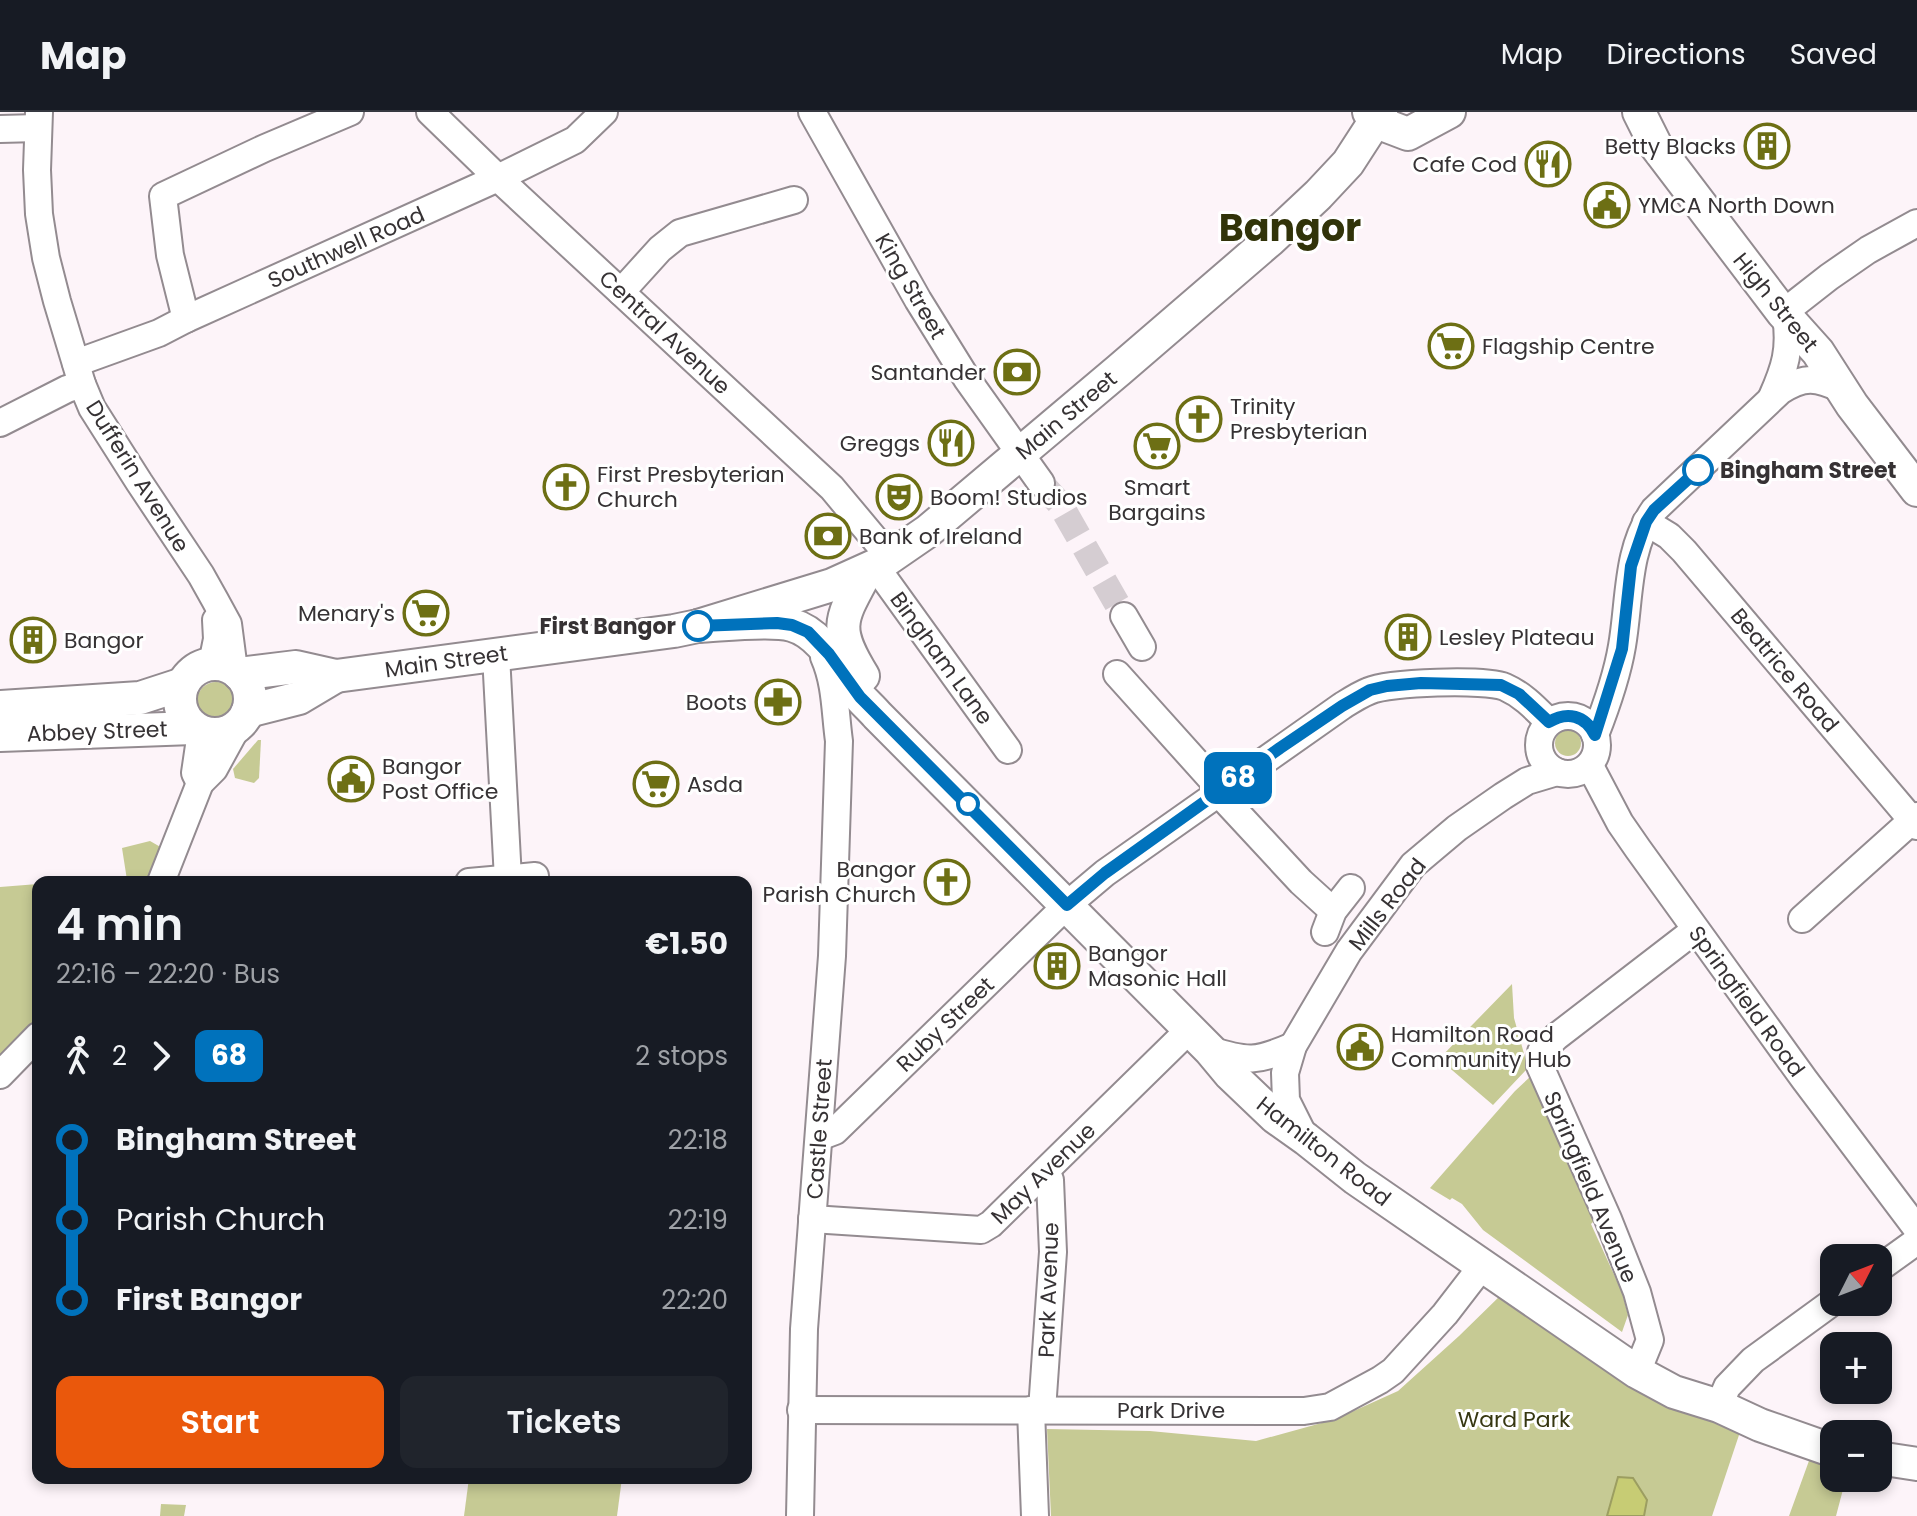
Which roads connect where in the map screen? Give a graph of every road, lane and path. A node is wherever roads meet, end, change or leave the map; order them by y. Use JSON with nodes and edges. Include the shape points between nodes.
{"nodes":[{"id":1,"x":350,"y":112,"type":"edge"},
{"id":2,"x":430,"y":112,"type":"edge"},
{"id":3,"x":604,"y":112,"type":"edge"},
{"id":4,"x":812,"y":112,"type":"edge"},
{"id":5,"x":1449,"y":112,"type":"edge"},
{"id":6,"x":1639,"y":112,"type":"edge"},
{"id":7,"x":1375,"y":114,"type":"edge"},
{"id":8,"x":38,"y":120,"type":"edge"},
{"id":9,"x":0,"y":129,"type":"edge"},
{"id":10,"x":498,"y":178,"type":"junction"},
{"id":11,"x":794,"y":200,"type":"dead end"},
{"id":12,"x":1917,"y":223,"type":"edge"},
{"id":13,"x":621,"y":292,"type":"junction"},
{"id":14,"x":1784,"y":315,"type":"junction"},
{"id":15,"x":186,"y":319,"type":"junction"},
{"id":16,"x":79,"y":373,"type":"junction"},
{"id":17,"x":1841,"y":389,"type":"junction"},
{"id":18,"x":1770,"y":400,"type":"junction"},
{"id":19,"x":0,"y":423,"type":"edge"},
{"id":20,"x":1020,"y":453,"type":"junction"},
{"id":21,"x":1041,"y":483,"type":"tunnel mouth"},
{"id":22,"x":1917,"y":490,"type":"edge"},
{"id":23,"x":1646,"y":522,"type":"junction"},
{"id":24,"x":875,"y":567,"type":"junction"},
{"id":25,"x":1124,"y":616,"type":"tunnel mouth"},
{"id":26,"x":698,"y":626,"type":"junction"},
{"id":27,"x":816,"y":640,"type":"junction"},
{"id":28,"x":1142,"y":647,"type":"dead end"},
{"id":29,"x":496,"y":655,"type":"junction"},
{"id":30,"x":229,"y":670,"type":"junction"},
{"id":31,"x":1117,"y":674,"type":"dead end"},
{"id":32,"x":336,"y":676,"type":"junction"},
{"id":33,"x":183,"y":684,"type":"junction"},
{"id":34,"x":0,"y":707,"type":"edge"},
{"id":35,"x":242,"y":719,"type":"junction"},
{"id":36,"x":1549,"y":722,"type":"junction"},
{"id":37,"x":888,"y":724,"type":"junction"},
{"id":38,"x":197,"y":730,"type":"junction"},
{"id":39,"x":0,"y":735,"type":"edge"},
{"id":40,"x":1595,"y":735,"type":"junction"},
{"id":41,"x":839,"y":741,"type":"junction"},
{"id":42,"x":1008,"y":750,"type":"dead end"},
{"id":43,"x":1590,"y":766,"type":"junction"},
{"id":44,"x":1557,"y":772,"type":"junction"},
{"id":45,"x":200,"y":783,"type":"junction"},
{"id":46,"x":1219,"y":791,"type":"junction"},
{"id":47,"x":1915,"y":821,"type":"edge"},
{"id":48,"x":164,"y":876,"type":"edge"},
{"id":49,"x":508,"y":876,"type":"edge"},
{"id":50,"x":1351,"y":888,"type":"dead end"},
{"id":51,"x":1067,"y":905,"type":"junction"},
{"id":52,"x":1802,"y":919,"type":"dead end"},
{"id":53,"x":1695,"y":930,"type":"junction"},
{"id":54,"x":1200,"y":1039,"type":"junction"},
{"id":55,"x":32,"y":1042,"type":"edge"},
{"id":56,"x":1293,"y":1046,"type":"junction"},
{"id":57,"x":0,"y":1075,"type":"edge"},
{"id":58,"x":819,"y":1137,"type":"junction"},
{"id":59,"x":1306,"y":1139,"type":"junction"},
{"id":60,"x":1046,"y":1171,"type":"junction"},
{"id":61,"x":812,"y":1219,"type":"junction"},
{"id":62,"x":1917,"y":1229,"type":"edge"},
{"id":63,"x":1917,"y":1241,"type":"edge"},
{"id":64,"x":1892,"y":1259,"type":"edge"},
{"id":65,"x":1482,"y":1266,"type":"junction"},
{"id":66,"x":1820,"y":1311,"type":"edge"},
{"id":67,"x":1637,"y":1372,"type":"junction"},
{"id":68,"x":1719,"y":1406,"type":"junction"},
{"id":69,"x":801,"y":1410,"type":"junction"},
{"id":70,"x":1036,"y":1410,"type":"junction"},
{"id":71,"x":1820,"y":1446,"type":"edge"},
{"id":72,"x":1892,"y":1460,"type":"edge"},
{"id":73,"x":1917,"y":1464,"type":"edge"},
{"id":74,"x":800,"y":1516,"type":"edge"},
{"id":75,"x":1035,"y":1516,"type":"edge"}],
"edges":[{"from":1,"to":15,"type":"street","via":[[163,196]]},
{"from":2,"to":10,"type":"street","name":"Central Avenue"},
{"from":3,"to":10,"type":"street","name":"Southwell Road","via":[[575,140]]},
{"from":4,"to":20,"type":"street","name":"King Street","via":[[918,300]]},
{"from":5,"to":7,"type":"main road","via":[[1411,134],[1393,129]]},
{"from":6,"to":14,"type":"main road","name":"High Street","via":[[1656,146]]},
{"from":7,"to":20,"type":"main road","name":"Main Street","via":[[1348,163],[1318,195]]},
{"from":8,"to":9,"type":"street"},
{"from":8,"to":16,"type":"street","name":"Dufferin Avenue","via":[[39,214],[46,258]]},
{"from":10,"to":13,"type":"street","name":"Central Avenue"},
{"from":10,"to":15,"type":"street","name":"Southwell Road"},
{"from":11,"to":13,"type":"street","via":[[680,233]]},
{"from":12,"to":14,"type":"street","via":[[1868,250]]},
{"from":13,"to":24,"type":"street","name":"Central Avenue","via":[[832,488],[883,549]]},
{"from":14,"to":17,"type":"main road","name":"High Street","via":[[1818,352]]},
{"from":14,"to":18,"type":"street","via":[[1787,358]]},
{"from":15,"to":16,"type":"street","name":"Southwell Road"},
{"from":16,"to":19,"type":"street","name":"Southwell Road","via":[[67,389]]},
{"from":16,"to":30,"type":"street","name":"Dufferin Avenue","via":[[92,408],[215,600],[217,639]]},
{"from":17,"to":18,"type":"street","via":[[1802,379]]},
{"from":17,"to":22,"type":"main road","name":"High Street"},
{"from":18,"to":23,"type":"street"},
{"from":20,"to":21,"type":"street","name":"King Street"},
{"from":20,"to":24,"type":"main road","name":"Main Street","via":[[928,531]]},
{"from":23,"to":40,"type":"street","via":[[1631,566],[1622,649]]},
{"from":23,"to":47,"type":"street","name":"Beatrice Road","via":[[1684,551]]},
{"from":24,"to":26,"type":"main road","name":"Main Street"},
{"from":24,"to":37,"type":"main road","name":"Hamilton Road","via":[[845,610],[844,640]]},
{"from":24,"to":42,"type":"street","name":"Bingham Lane"},
{"from":25,"to":28,"type":"street"},
{"from":26,"to":27,"type":"main road","name":"Main Street","via":[[777,623],[792,625]]},
{"from":26,"to":29,"type":"main road","name":"Main Street"},
{"from":27,"to":37,"type":"main road","name":"Hamilton Road"},
{"from":27,"to":41,"type":"street","name":"Castle Street","via":[[831,672]]},
{"from":29,"to":32,"type":"main road","name":"Main Street"},
{"from":29,"to":49,"type":"street"},
{"from":30,"to":32,"type":"main road","name":"Main Street","via":[[296,667]]},
{"from":30,"to":33,"type":"main road","via":[[195,670]]},
{"from":30,"to":35,"type":"main road","via":[[246,682],[249,691]]},
{"from":31,"to":46,"type":"street"},
{"from":32,"to":35,"type":"main road","name":"Main Street","via":[[299,698]]},
{"from":33,"to":34,"type":"main road","name":"Abbey Street","via":[[140,698]]},
{"from":33,"to":38,"type":"main road","via":[[182,712]]},
{"from":35,"to":38,"type":"main road","via":[[218,735]]},
{"from":35,"to":45,"type":"street","via":[[214,769]]},
{"from":36,"to":40,"type":"street","via":[[1575,716]]},
{"from":36,"to":44,"type":"street","via":[[1539,736],[1539,752]]},
{"from":36,"to":46,"type":"street","via":[[1501,685],[1387,686],[1342,706]]},
{"from":37,"to":41,"type":"street","via":[[859,720]]},
{"from":37,"to":51,"type":"main road","name":"Hamilton Road"},
{"from":38,"to":39,"type":"main road","name":"Abbey Street"},
{"from":38,"to":45,"type":"street","via":[[195,773]]},
{"from":40,"to":43,"type":"street","via":[[1597,750]]},
{"from":41,"to":58,"type":"street","name":"Castle Street"},
{"from":43,"to":44,"type":"street","via":[[1576,773]]},
{"from":43,"to":53,"type":"street","name":"Springfield Road","via":[[1620,823]]},
{"from":44,"to":56,"type":"street","name":"Mills Road","via":[[1503,796],[1413,865],[1349,951]]},
{"from":45,"to":48,"type":"street"},
{"from":46,"to":50,"type":"street","via":[[1329,921]]},
{"from":46,"to":51,"type":"street"},
{"from":47,"to":52,"type":"street"},
{"from":51,"to":54,"type":"main road","name":"Hamilton Road"},
{"from":51,"to":58,"type":"street","name":"Ruby Street","via":[[835,1131]]},
{"from":53,"to":62,"type":"street","name":"Springfield Road"},
{"from":53,"to":67,"type":"street","name":"Springfield Avenue","via":[[1541,1052],[1544,1077],[1637,1292],[1650,1340]]},
{"from":54,"to":56,"type":"street","via":[[1237,1058],[1253,1060]]},
{"from":54,"to":59,"type":"main road","name":"Hamilton Road","via":[[1275,1117]]},
{"from":54,"to":60,"type":"street","name":"May Avenue"},
{"from":55,"to":57,"type":"street"},
{"from":56,"to":59,"type":"street","name":"Mills Road","via":[[1285,1073],[1286,1100]]},
{"from":58,"to":61,"type":"street","name":"Castle Street"},
{"from":59,"to":65,"type":"main road","name":"Hamilton Road"},
{"from":60,"to":61,"type":"street","name":"May Avenue","via":[[981,1230]]},
{"from":60,"to":70,"type":"street","name":"Park Avenue","via":[[1053,1252]]},
{"from":61,"to":69,"type":"street","name":"Castle Street"},
{"from":63,"to":64,"type":"street"},
{"from":65,"to":67,"type":"main road","name":"Hamilton Road"},
{"from":65,"to":70,"type":"street","name":"Park Drive","via":[[1393,1371],[1330,1407]]},
{"from":66,"to":68,"type":"street","via":[[1753,1360],[1727,1387]]},
{"from":67,"to":68,"type":"main road","name":"Hamilton Road","via":[[1674,1392]]},
{"from":68,"to":71,"type":"main road","name":"Hamilton Road"},
{"from":69,"to":70,"type":"street","name":"Park Drive"},
{"from":69,"to":74,"type":"street","name":"Castle Street"},
{"from":70,"to":75,"type":"street","name":"Park Avenue"},
{"from":72,"to":73,"type":"main road"}]}
